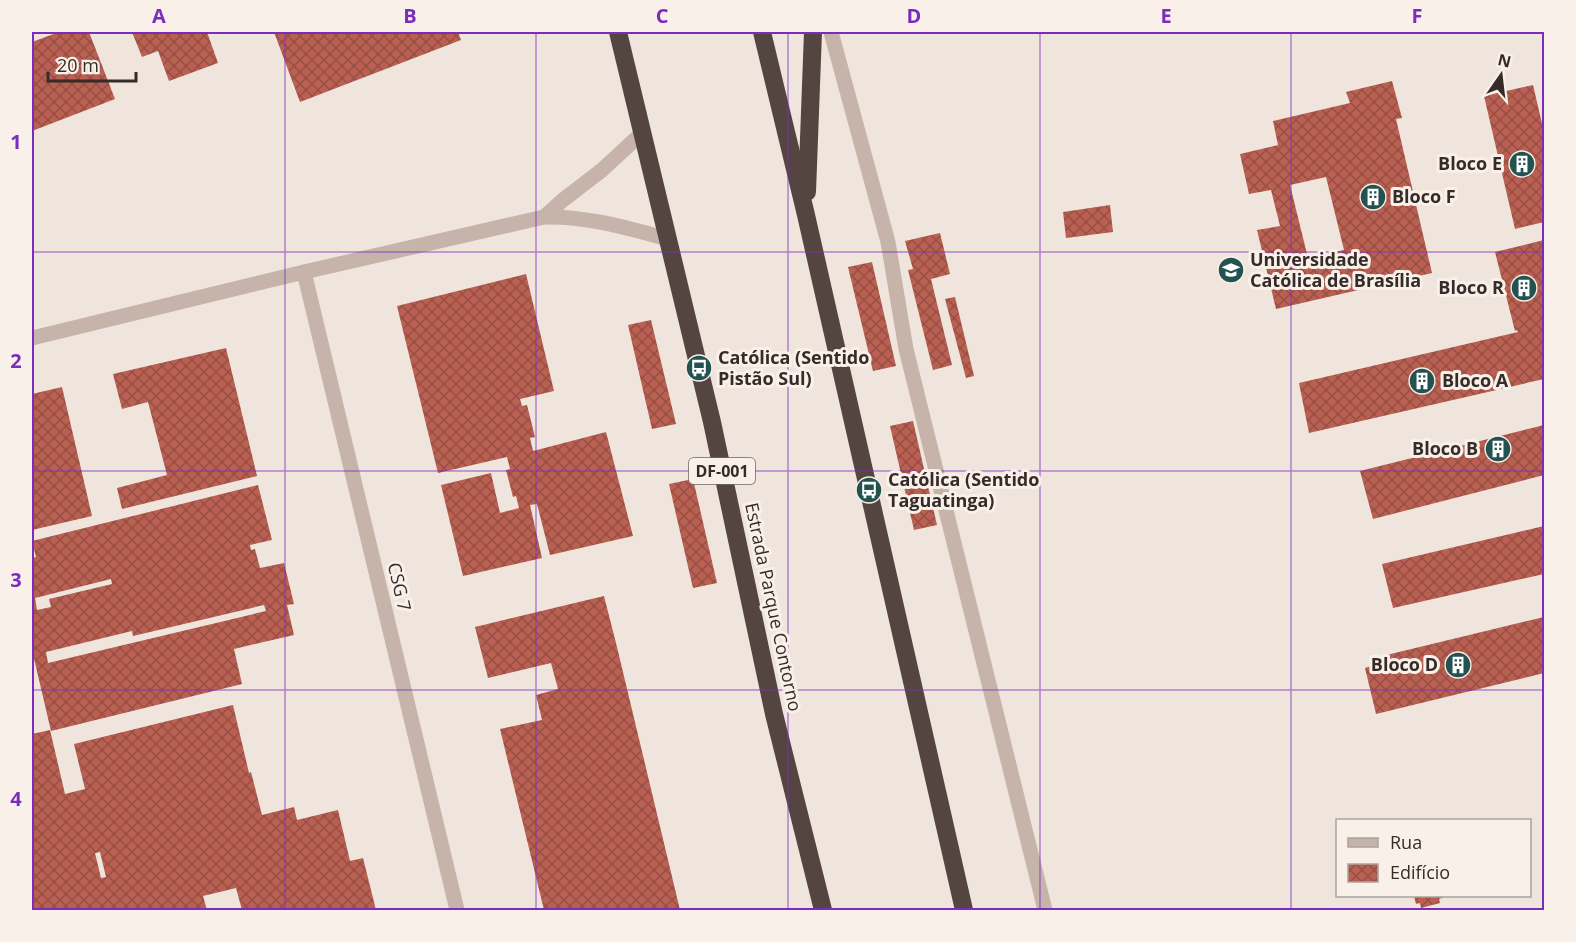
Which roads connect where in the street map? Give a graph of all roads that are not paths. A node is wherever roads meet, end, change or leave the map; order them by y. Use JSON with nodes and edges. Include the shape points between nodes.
{"nodes":[{"id":1,"x":618,"y":32,"type":"edge"},
{"id":2,"x":762,"y":32,"type":"edge"},
{"id":3,"x":813,"y":32,"type":"edge"},
{"id":4,"x":831,"y":32,"type":"edge"},
{"id":5,"x":642,"y":133,"type":"junction"},
{"id":6,"x":806,"y":215,"type":"junction"},
{"id":7,"x":544,"y":217,"type":"junction"},
{"id":8,"x":668,"y":238,"type":"junction"},
{"id":9,"x":304,"y":272,"type":"junction"},
{"id":10,"x":32,"y":338,"type":"edge"},
{"id":11,"x":456,"y":910,"type":"edge"},
{"id":12,"x":823,"y":910,"type":"edge"},
{"id":13,"x":964,"y":910,"type":"edge"},
{"id":14,"x":1046,"y":910,"type":"edge"}],
"edges":[{"from":1,"to":5,"type":"highway","name":"Estrada Parque Contorno","number":"DF-001"},
{"from":2,"to":6,"type":"highway"},
{"from":3,"to":6,"type":"highway"},
{"from":4,"to":14,"type":"street","via":[[888,242],[906,349]]},
{"from":5,"to":7,"type":"street"},
{"from":5,"to":8,"type":"highway","name":"Estrada Parque Contorno","number":"DF-001"},
{"from":6,"to":13,"type":"highway"},
{"from":7,"to":8,"type":"street","via":[[586,219]]},
{"from":7,"to":9,"type":"street"},
{"from":8,"to":12,"type":"highway","name":"Estrada Parque Contorno","number":"DF-001","via":[[774,714]]},
{"from":9,"to":10,"type":"street"},
{"from":9,"to":11,"type":"street","name":"CSG 7"}]}
